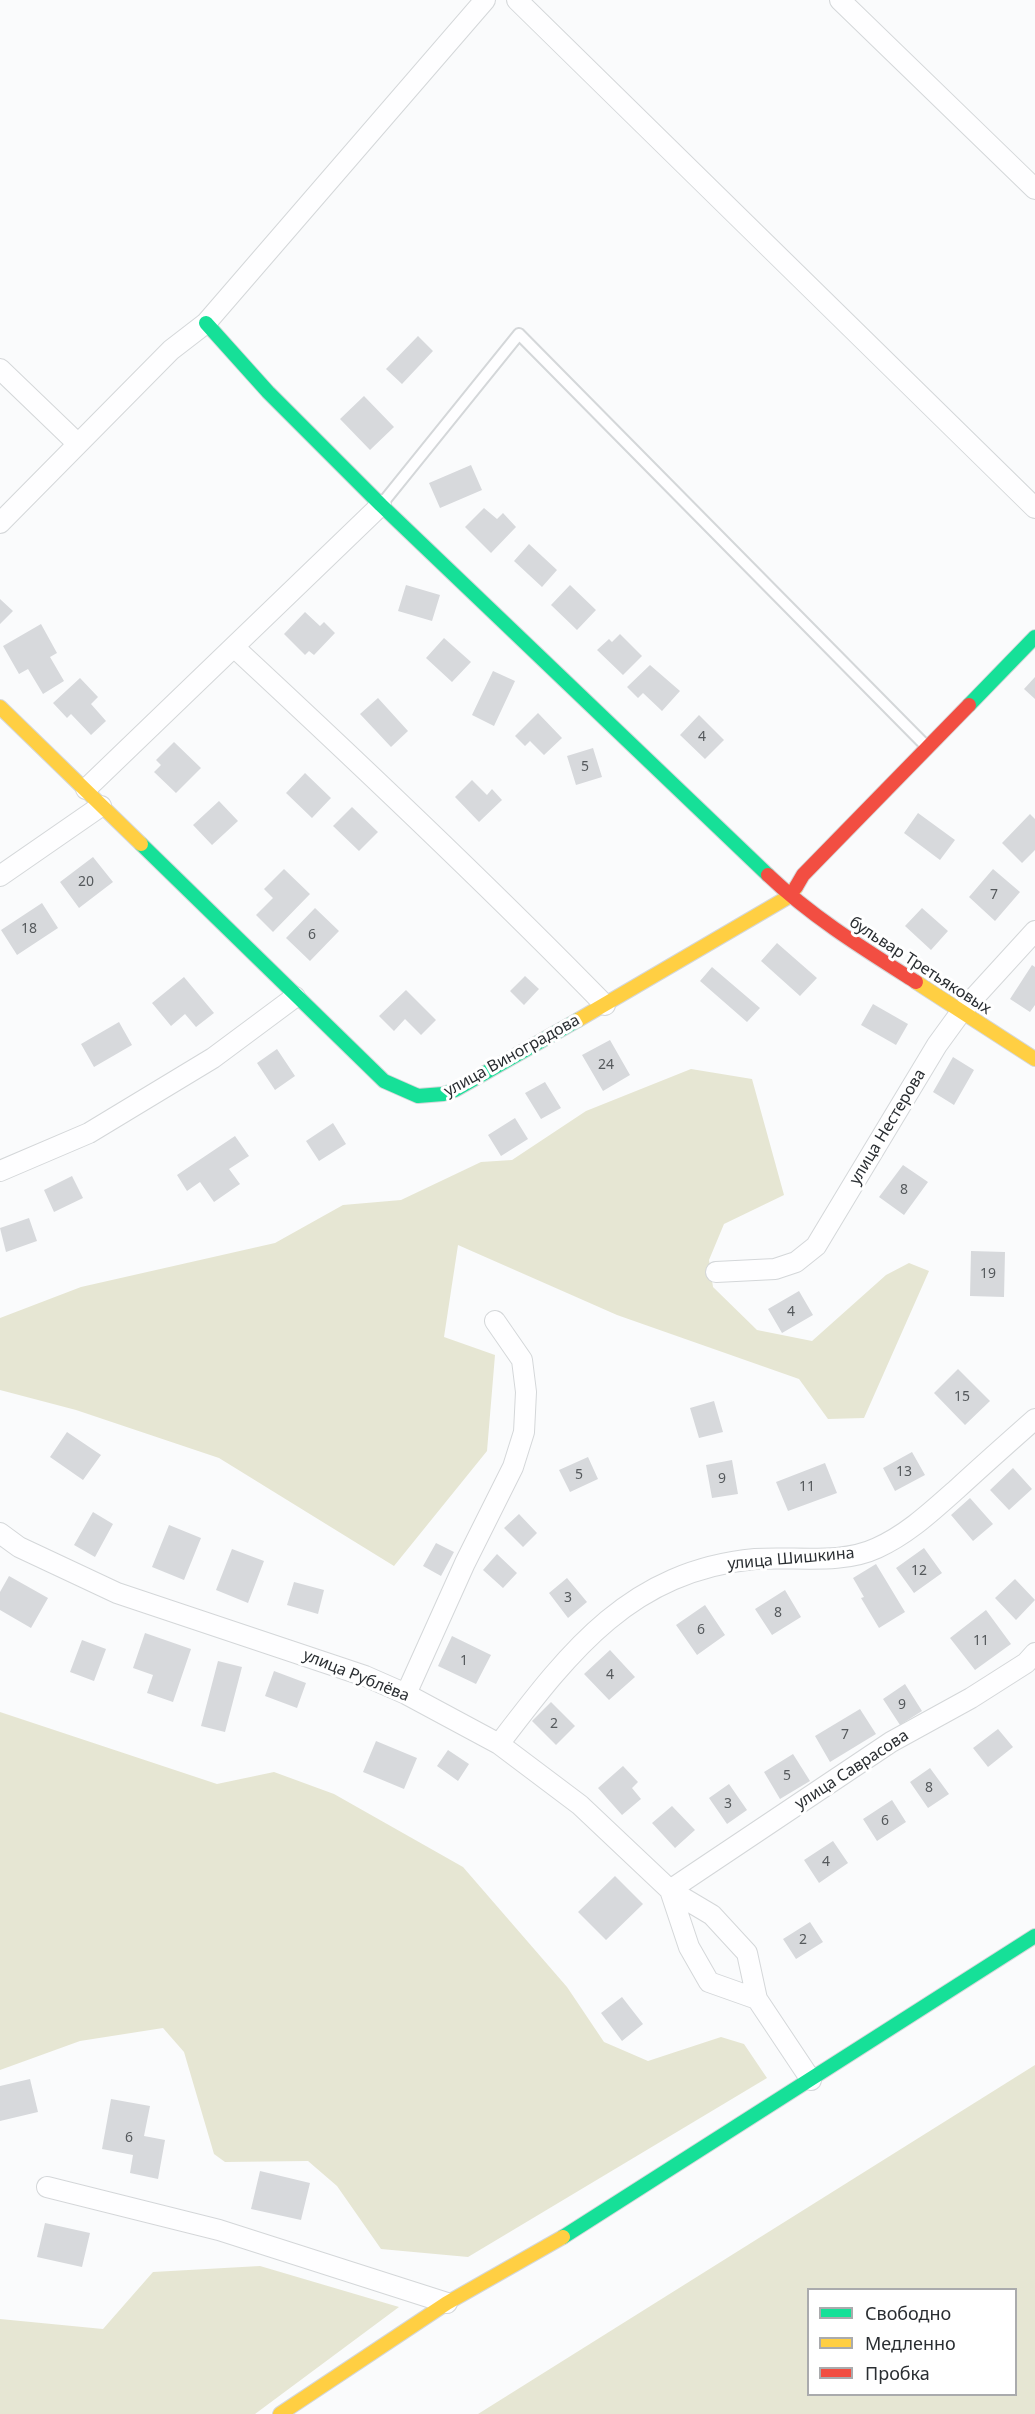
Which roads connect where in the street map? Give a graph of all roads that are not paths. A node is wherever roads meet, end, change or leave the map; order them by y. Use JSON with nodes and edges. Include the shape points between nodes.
{"nodes":[{"id":1,"x":485,"y":0,"type":"edge"},
{"id":2,"x":517,"y":0,"type":"edge"},
{"id":3,"x":840,"y":0,"type":"edge"},
{"id":4,"x":1035,"y":189,"type":"edge"},
{"id":5,"x":206,"y":323,"type":"junction"},
{"id":6,"x":0,"y":369,"type":"edge"},
{"id":7,"x":77,"y":443,"type":"junction"},
{"id":8,"x":381,"y":505,"type":"junction"},
{"id":9,"x":1035,"y":508,"type":"edge"},
{"id":10,"x":0,"y":523,"type":"edge"},
{"id":11,"x":1035,"y":637,"type":"edge"},
{"id":12,"x":234,"y":647,"type":"junction"},
{"id":13,"x":0,"y":707,"type":"edge"},
{"id":14,"x":928,"y":748,"type":"junction"},
{"id":15,"x":86,"y":789,"type":"junction"},
{"id":16,"x":101,"y":806,"type":"junction"},
{"id":17,"x":0,"y":876,"type":"edge"},
{"id":18,"x":790,"y":896,"type":"junction"},
{"id":19,"x":1035,"y":931,"type":"edge"},
{"id":20,"x":295,"y":997,"type":"junction"},
{"id":21,"x":605,"y":1005,"type":"junction"},
{"id":22,"x":961,"y":1012,"type":"junction"},
{"id":23,"x":1035,"y":1059,"type":"edge"},
{"id":24,"x":0,"y":1171,"type":"edge"},
{"id":25,"x":716,"y":1272,"type":"dead end"},
{"id":26,"x":495,"y":1321,"type":"dead end"},
{"id":27,"x":1035,"y":1419,"type":"edge"},
{"id":28,"x":0,"y":1533,"type":"edge"},
{"id":29,"x":1035,"y":1653,"type":"edge"},
{"id":30,"x":406,"y":1694,"type":"junction"},
{"id":31,"x":499,"y":1744,"type":"junction"},
{"id":32,"x":670,"y":1890,"type":"junction"},
{"id":33,"x":1035,"y":1936,"type":"edge"},
{"id":34,"x":757,"y":2000,"type":"junction"},
{"id":35,"x":811,"y":2080,"type":"junction"},
{"id":36,"x":47,"y":2187,"type":"dead end"},
{"id":37,"x":447,"y":2302,"type":"junction"},
{"id":38,"x":280,"y":2414,"type":"edge"}],
"edges":[{"from":1,"to":5,"type":"street"},
{"from":2,"to":9,"type":"street"},
{"from":3,"to":4,"type":"street"},
{"from":5,"to":7,"type":"street","via":[[171,350]]},
{"from":5,"to":8,"type":"street","name":"бульвар Третьяковых","via":[[268,392]]},
{"from":6,"to":7,"type":"street"},
{"from":7,"to":10,"type":"street"},
{"from":8,"to":12,"type":"street"},
{"from":8,"to":14,"type":"lane","via":[[519,334]]},
{"from":8,"to":18,"type":"street","name":"бульвар Третьяковых"},
{"from":11,"to":14,"type":"street"},
{"from":12,"to":15,"type":"street"},
{"from":12,"to":21,"type":"street","via":[[375,777]]},
{"from":13,"to":15,"type":"street","name":"улица Виноградова"},
{"from":14,"to":18,"type":"street","via":[[803,875]]},
{"from":15,"to":16,"type":"street","name":"улица Виноградова"},
{"from":16,"to":17,"type":"street"},
{"from":16,"to":20,"type":"street","name":"улица Виноградова"},
{"from":18,"to":21,"type":"street","name":"улица Виноградова"},
{"from":18,"to":22,"type":"street","name":"бульвар Третьяковых"},
{"from":19,"to":22,"type":"street","name":"улица Нестерова"},
{"from":20,"to":21,"type":"street","name":"улица Виноградова","via":[[384,1081],[415,1097],[433,1098],[455,1090]]},
{"from":20,"to":24,"type":"street","via":[[213,1058],[89,1133]]},
{"from":22,"to":23,"type":"street","name":"бульвар Третьяковых"},
{"from":22,"to":25,"type":"street","name":"улица Нестерова","via":[[937,1044],[816,1246],[796,1262],[775,1269]]},
{"from":26,"to":30,"type":"street","via":[[522,1360],[526,1392],[524,1432],[513,1467]]},
{"from":27,"to":31,"type":"street","name":"улица Шишкина","via":[[913,1528],[876,1549],[847,1557],[755,1559],[704,1568],[661,1584],[594,1632],[541,1689]]},
{"from":28,"to":30,"type":"street","name":"улица Рублёва","via":[[19,1547],[117,1593],[290,1649]]},
{"from":29,"to":32,"type":"street","name":"улица Саврасова","via":[[1026,1663],[971,1698],[891,1742]]},
{"from":30,"to":31,"type":"street","name":"улица Рублёва"},
{"from":31,"to":32,"type":"street","name":"улица Рублёва","via":[[580,1805]]},
{"from":32,"to":34,"type":"street","name":"улица Рублёва","via":[[712,1915],[747,1953]]},
{"from":32,"to":34,"type":"street","via":[[689,1947],[709,1982]]},
{"from":33,"to":35,"type":"street"},
{"from":34,"to":35,"type":"street"},
{"from":35,"to":37,"type":"street","via":[[582,2226]]},
{"from":36,"to":37,"type":"street","via":[[219,2230]]},
{"from":37,"to":38,"type":"street"}]}
